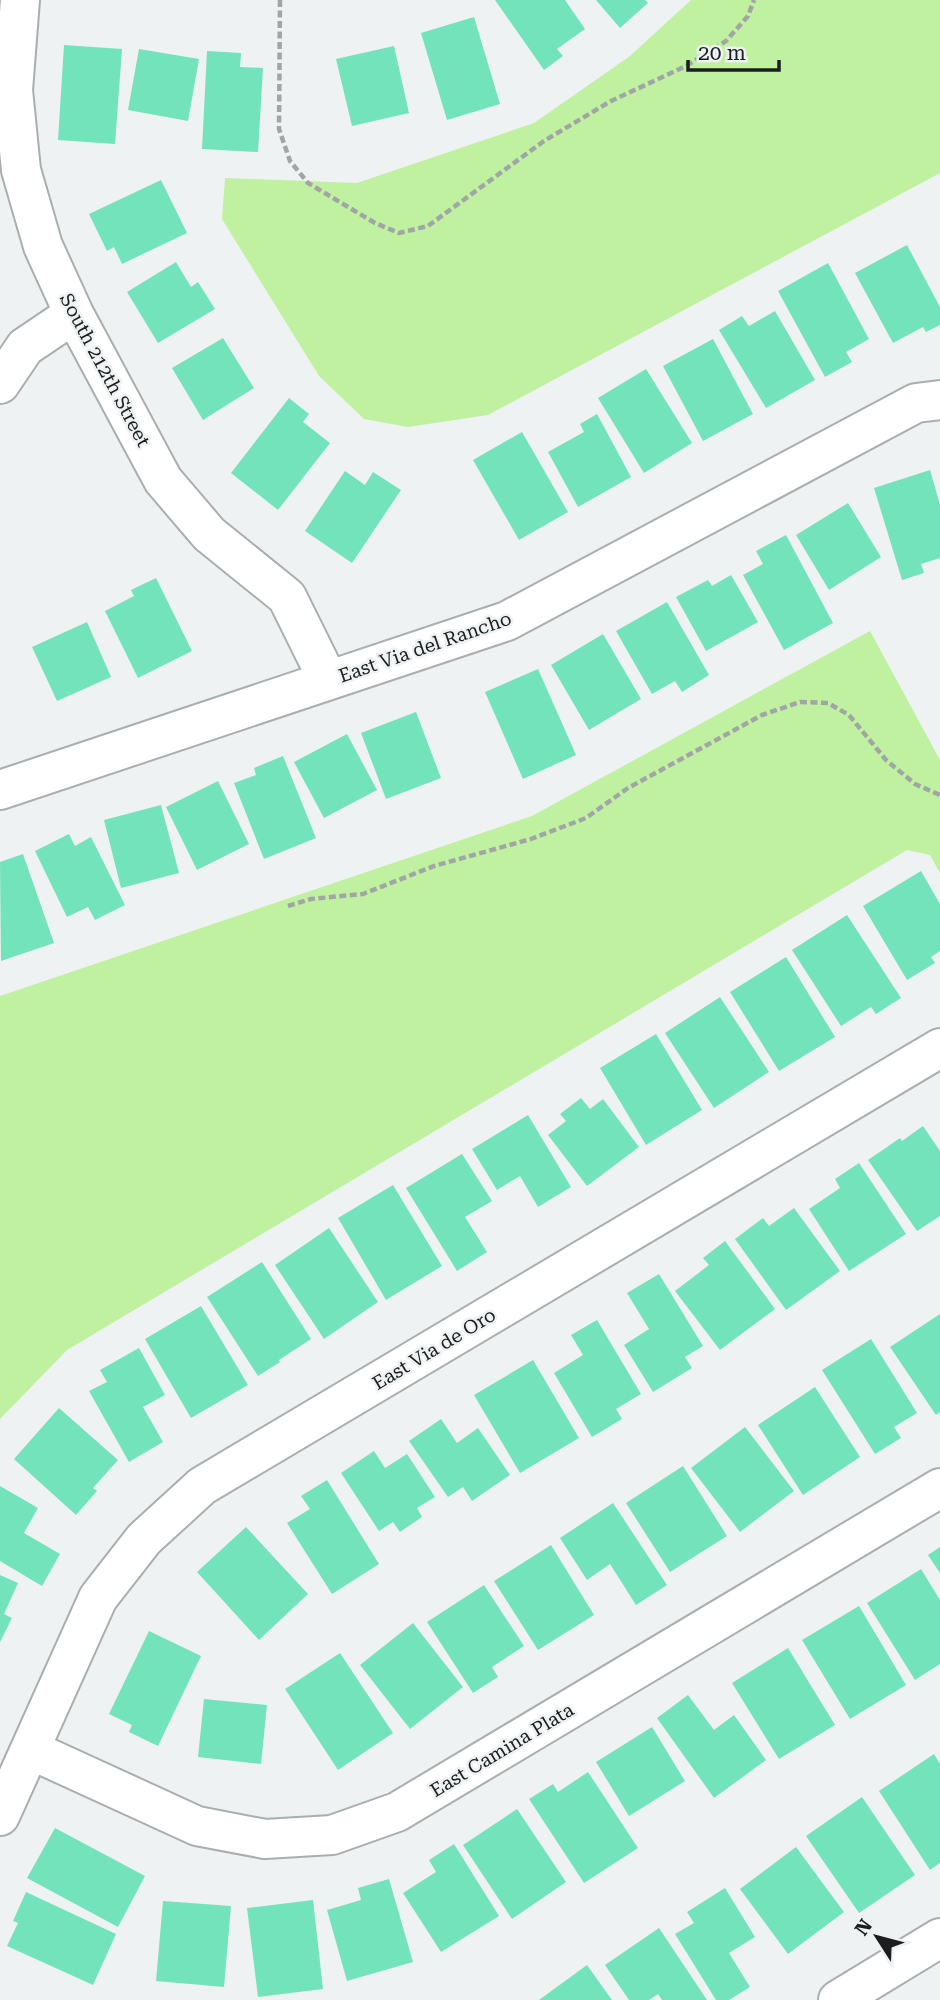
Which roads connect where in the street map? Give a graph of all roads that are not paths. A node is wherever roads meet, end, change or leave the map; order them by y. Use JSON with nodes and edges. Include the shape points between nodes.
{"nodes":[{"id":1,"x":20,"y":0,"type":"edge"},
{"id":2,"x":74,"y":314,"type":"junction"},
{"id":3,"x":0,"y":384,"type":"edge"},
{"id":4,"x":940,"y":400,"type":"edge"},
{"id":5,"x":328,"y":680,"type":"junction"},
{"id":6,"x":0,"y":790,"type":"edge"},
{"id":7,"x":940,"y":1048,"type":"edge"},
{"id":8,"x":940,"y":1488,"type":"edge"},
{"id":9,"x":31,"y":1749,"type":"junction"},
{"id":10,"x":0,"y":1816,"type":"edge"},
{"id":11,"x":940,"y":1938,"type":"edge"},
{"id":12,"x":838,"y":2000,"type":"edge"}],
"edges":[{"from":1,"to":2,"type":"street","name":"South 212th Street","via":[[13,90],[21,170],[43,246]]},
{"from":2,"to":3,"type":"street","via":[[25,347]]},
{"from":2,"to":5,"type":"street","name":"South 212th Street","via":[[163,480],[209,534],[287,597]]},
{"from":4,"to":5,"type":"street","name":"East Via del Rancho","via":[[916,403],[507,621]]},
{"from":5,"to":6,"type":"street","name":"East Via del Rancho"},
{"from":7,"to":9,"type":"street","name":"East Via de Oro","via":[[202,1486],[144,1539],[98,1598]]},
{"from":8,"to":9,"type":"street","name":"East Camina Plata","via":[[397,1812],[332,1835],[265,1839],[197,1826]]},
{"from":9,"to":10,"type":"street","name":"East Via de Oro"},
{"from":11,"to":12,"type":"street"}]}
